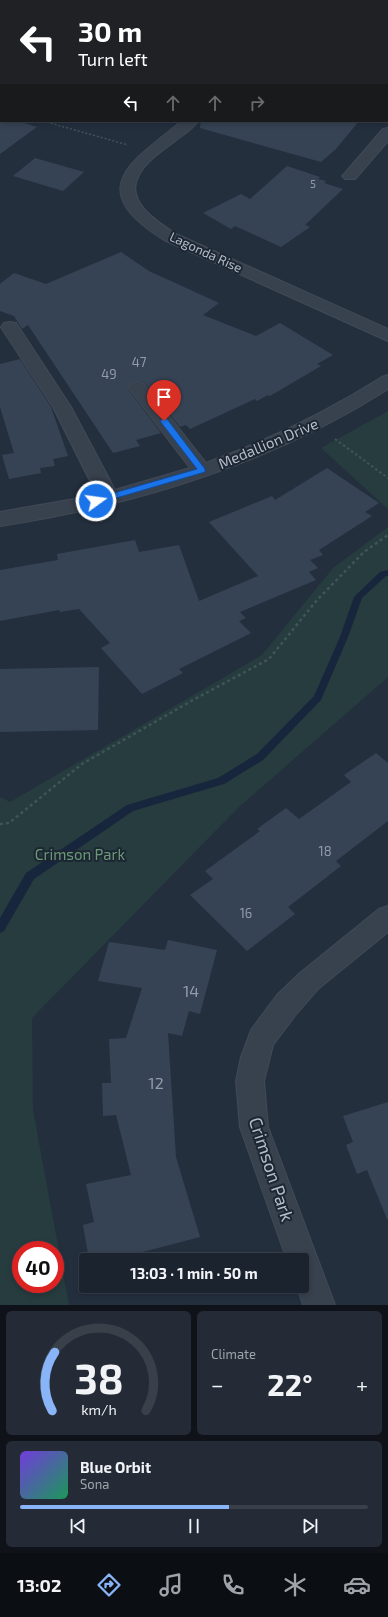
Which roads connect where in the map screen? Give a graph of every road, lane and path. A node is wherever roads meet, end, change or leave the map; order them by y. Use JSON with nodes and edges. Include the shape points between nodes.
{"nodes":[{"id":1,"x":47,"y":122,"type":"edge"},
{"id":2,"x":190,"y":122,"type":"edge"},
{"id":3,"x":388,"y":132,"type":"edge"},
{"id":4,"x":154,"y":152,"type":"junction"},
{"id":5,"x":350,"y":176,"type":"dead end"},
{"id":6,"x":10,"y":327,"type":"dead end"},
{"id":7,"x":388,"y":336,"type":"edge"},
{"id":8,"x":388,"y":381,"type":"edge"},
{"id":9,"x":138,"y":388,"type":"dead end"},
{"id":10,"x":316,"y":424,"type":"junction"},
{"id":11,"x":202,"y":470,"type":"junction"},
{"id":12,"x":388,"y":478,"type":"edge"},
{"id":13,"x":109,"y":498,"type":"junction"},
{"id":14,"x":1,"y":515,"type":"edge"},
{"id":15,"x":388,"y":535,"type":"edge"},
{"id":16,"x":0,"y":824,"type":"edge"},
{"id":17,"x":388,"y":917,"type":"edge"},
{"id":18,"x":319,"y":1305,"type":"edge"}],
"edges":[{"from":1,"to":4,"type":"path"},
{"from":2,"to":4,"type":"street","name":"Lagonda Rise"},
{"from":3,"to":5,"type":"street"},
{"from":4,"to":7,"type":"street","name":"Lagonda Rise","via":[[134,170],[130,176],[128,190],[134,207],[149,223],[170,237]]},
{"from":6,"to":13,"type":"street","via":[[62,407]]},
{"from":8,"to":10,"type":"street","name":"Medallion Drive"},
{"from":9,"to":11,"type":"street"},
{"from":10,"to":11,"type":"street","name":"Medallion Drive","via":[[248,454]]},
{"from":10,"to":12,"type":"path"},
{"from":11,"to":13,"type":"street","name":"Medallion Drive"},
{"from":13,"to":14,"type":"street","name":"Medallion Drive","via":[[57,510]]},
{"from":15,"to":16,"type":"path","via":[[364,552],[317,600],[269,659],[82,764],[9,822]]},
{"from":17,"to":18,"type":"street","name":"Crimson Park","via":[[309,981],[287,1004],[261,1039],[251,1075],[254,1127]]}]}
